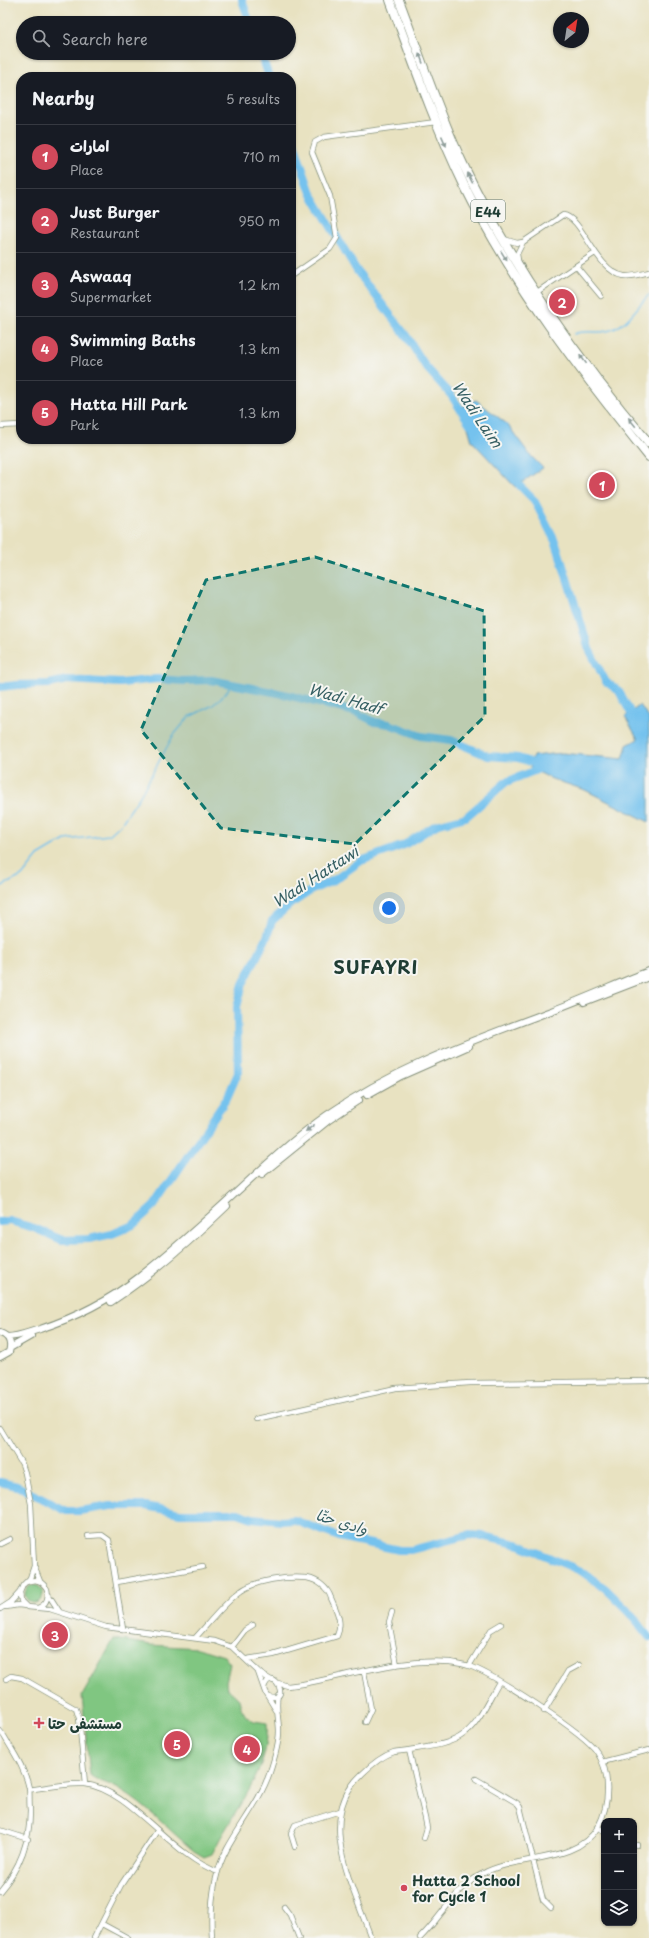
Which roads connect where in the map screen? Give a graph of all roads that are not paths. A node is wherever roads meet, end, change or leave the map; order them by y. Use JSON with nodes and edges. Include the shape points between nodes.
{"nodes":[{"id":1,"x":390,"y":0,"type":"edge"},
{"id":2,"x":399,"y":0,"type":"edge"},
{"id":3,"x":436,"y":122,"type":"junction"},
{"id":4,"x":504,"y":239,"type":"junction"},
{"id":5,"x":523,"y":242,"type":"junction"},
{"id":6,"x":596,"y":253,"type":"junction"},
{"id":7,"x":518,"y":261,"type":"junction"},
{"id":8,"x":576,"y":266,"type":"junction"},
{"id":9,"x":649,"y":272,"type":"edge"},
{"id":10,"x":296,"y":273,"type":"edge"},
{"id":11,"x":537,"y":292,"type":"junction"},
{"id":12,"x":601,"y":296,"type":"dead end"},
{"id":13,"x":591,"y":384,"type":"junction"},
{"id":14,"x":615,"y":402,"type":"junction"},
{"id":15,"x":16,"y":425,"type":"edge"},
{"id":16,"x":0,"y":426,"type":"edge"},
{"id":17,"x":649,"y":443,"type":"edge"},
{"id":18,"x":649,"y":457,"type":"edge"},
{"id":19,"x":649,"y":971,"type":"edge"},
{"id":20,"x":649,"y":977,"type":"edge"},
{"id":21,"x":0,"y":1333,"type":"edge"},
{"id":22,"x":7,"y":1337,"type":"junction"},
{"id":23,"x":10,"y":1348,"type":"junction"},
{"id":24,"x":1,"y":1358,"type":"edge"},
{"id":25,"x":649,"y":1381,"type":"edge"},
{"id":26,"x":256,"y":1420,"type":"dead end"},
{"id":27,"x":0,"y":1428,"type":"edge"},
{"id":28,"x":88,"y":1536,"type":"dead end"},
{"id":29,"x":10,"y":1539,"type":"dead end"},
{"id":30,"x":0,"y":1544,"type":"edge"},
{"id":31,"x":34,"y":1566,"type":"junction"},
{"id":32,"x":203,"y":1567,"type":"dead end"},
{"id":33,"x":27,"y":1582,"type":"junction"},
{"id":34,"x":40,"y":1582,"type":"junction"},
{"id":35,"x":117,"y":1582,"type":"junction"},
{"id":36,"x":20,"y":1592,"type":"junction"},
{"id":37,"x":48,"y":1594,"type":"junction"},
{"id":38,"x":27,"y":1607,"type":"junction"},
{"id":39,"x":2,"y":1608,"type":"edge"},
{"id":40,"x":38,"y":1608,"type":"junction"},
{"id":41,"x":60,"y":1612,"type":"junction"},
{"id":42,"x":392,"y":1612,"type":"dead end"},
{"id":43,"x":501,"y":1624,"type":"dead end"},
{"id":44,"x":254,"y":1625,"type":"dead end"},
{"id":45,"x":123,"y":1630,"type":"junction"},
{"id":46,"x":196,"y":1637,"type":"junction"},
{"id":47,"x":232,"y":1647,"type":"junction"},
{"id":48,"x":247,"y":1659,"type":"junction"},
{"id":49,"x":397,"y":1665,"type":"junction"},
{"id":50,"x":579,"y":1665,"type":"dead end"},
{"id":51,"x":469,"y":1666,"type":"junction"},
{"id":52,"x":257,"y":1670,"type":"junction"},
{"id":53,"x":364,"y":1672,"type":"junction"},
{"id":54,"x":6,"y":1679,"type":"dead end"},
{"id":55,"x":275,"y":1682,"type":"junction"},
{"id":56,"x":499,"y":1682,"type":"junction"},
{"id":57,"x":288,"y":1686,"type":"junction"},
{"id":58,"x":264,"y":1689,"type":"junction"},
{"id":59,"x":279,"y":1694,"type":"junction"},
{"id":60,"x":268,"y":1696,"type":"junction"},
{"id":61,"x":544,"y":1711,"type":"junction"},
{"id":62,"x":277,"y":1712,"type":"junction"},
{"id":63,"x":365,"y":1722,"type":"dead end"},
{"id":64,"x":0,"y":1731,"type":"edge"},
{"id":65,"x":408,"y":1750,"type":"junction"},
{"id":66,"x":649,"y":1750,"type":"edge"},
{"id":67,"x":602,"y":1762,"type":"junction"},
{"id":68,"x":476,"y":1779,"type":"dead end"},
{"id":69,"x":85,"y":1784,"type":"junction"},
{"id":70,"x":29,"y":1790,"type":"junction"},
{"id":71,"x":340,"y":1811,"type":"junction"},
{"id":72,"x":597,"y":1827,"type":"junction"},
{"id":73,"x":601,"y":1829,"type":"edge"},
{"id":74,"x":0,"y":1830,"type":"edge"},
{"id":75,"x":157,"y":1832,"type":"junction"},
{"id":76,"x":28,"y":1838,"type":"junction"},
{"id":77,"x":424,"y":1838,"type":"dead end"},
{"id":78,"x":295,"y":1847,"type":"dead end"},
{"id":79,"x":534,"y":1859,"type":"junction"},
{"id":80,"x":218,"y":1872,"type":"junction"},
{"id":81,"x":0,"y":1891,"type":"edge"},
{"id":82,"x":284,"y":1907,"type":"dead end"},
{"id":83,"x":551,"y":1908,"type":"dead end"},
{"id":84,"x":102,"y":1924,"type":"junction"},
{"id":85,"x":94,"y":1938,"type":"edge"},
{"id":86,"x":128,"y":1938,"type":"edge"},
{"id":87,"x":212,"y":1938,"type":"edge"},
{"id":88,"x":299,"y":1938,"type":"edge"},
{"id":89,"x":372,"y":1938,"type":"edge"},
{"id":90,"x":421,"y":1938,"type":"edge"}],
"edges":[{"from":1,"to":3,"type":"highway","number":"E44"},
{"from":4,"to":2,"type":"highway","number":"E44","one_way":true,"via":[[463,163]]},
{"from":3,"to":10,"type":"street","via":[[324,137],[315,142],[312,152],[330,196],[337,238],[330,249]]},
{"from":3,"to":13,"type":"highway","number":"E44","one_way":true,"via":[[464,186],[496,244],[548,327]]},
{"from":4,"to":5,"type":"street","via":[[517,244]]},
{"from":4,"to":7,"type":"highway","number":"E44"},
{"from":5,"to":6,"type":"street","via":[[560,216],[566,215],[574,221]]},
{"from":5,"to":7,"type":"street","via":[[517,254]]},
{"from":6,"to":8,"type":"street"},
{"from":6,"to":9,"type":"street","via":[[614,272],[624,276]]},
{"from":7,"to":11,"type":"highway","number":"E44"},
{"from":8,"to":11,"type":"street"},
{"from":8,"to":12,"type":"street"},
{"from":14,"to":11,"type":"highway","number":"E44","one_way":true},
{"from":13,"to":14,"type":"highway","via":[[592,381],[596,382],[606,396]]},
{"from":13,"to":18,"type":"highway","number":"E44"},
{"from":17,"to":14,"type":"highway","number":"E44","one_way":true},
{"from":15,"to":16,"type":"street"},
{"from":19,"to":22,"type":"main road","one_way":true,"via":[[552,1011],[467,1042],[390,1078],[347,1102],[303,1133],[176,1247],[128,1286],[74,1317],[18,1336]]},
{"from":20,"to":23,"type":"main road","via":[[469,1046],[401,1076],[358,1100],[266,1171],[177,1252],[129,1290],[90,1314],[30,1336]]},
{"from":21,"to":22,"type":"main road"},
{"from":22,"to":23,"type":"main road","via":[[10,1340]]},
{"from":23,"to":24,"type":"main road"},
{"from":25,"to":26,"type":"street","via":[[470,1383],[396,1388]]},
{"from":27,"to":31,"type":"street","via":[[22,1464],[26,1479],[31,1504]]},
{"from":28,"to":35,"type":"street","via":[[102,1535],[109,1540]]},
{"from":29,"to":30,"type":"street"},
{"from":31,"to":33,"type":"street"},
{"from":31,"to":34,"type":"street"},
{"from":32,"to":35,"type":"street"},
{"from":33,"to":34,"type":"street"},
{"from":33,"to":36,"type":"street"},
{"from":34,"to":37,"type":"street"},
{"from":35,"to":45,"type":"street"},
{"from":36,"to":38,"type":"street"},
{"from":36,"to":39,"type":"street"},
{"from":37,"to":40,"type":"street","via":[[45,1604]]},
{"from":37,"to":41,"type":"street"},
{"from":38,"to":39,"type":"street","via":[[18,1605]]},
{"from":38,"to":40,"type":"street"},
{"from":40,"to":41,"type":"street"},
{"from":41,"to":45,"type":"street"},
{"from":42,"to":49,"type":"street","via":[[389,1622]]},
{"from":43,"to":51,"type":"street","via":[[491,1630]]},
{"from":44,"to":47,"type":"street","via":[[245,1630]]},
{"from":45,"to":46,"type":"street"},
{"from":46,"to":47,"type":"street"},
{"from":46,"to":48,"type":"street","via":[[241,1591],[258,1583],[307,1578],[319,1583],[329,1592],[341,1627],[337,1636],[273,1655]]},
{"from":47,"to":48,"type":"street"},
{"from":48,"to":52,"type":"street"},
{"from":49,"to":51,"type":"street","via":[[428,1661]]},
{"from":49,"to":53,"type":"street"},
{"from":50,"to":61,"type":"street","via":[[568,1670]]},
{"from":51,"to":56,"type":"street"},
{"from":52,"to":55,"type":"street"},
{"from":52,"to":58,"type":"street"},
{"from":53,"to":57,"type":"street"},
{"from":53,"to":63,"type":"street","via":[[371,1709]]},
{"from":54,"to":69,"type":"street","via":[[11,1676],[22,1678],[76,1709]]},
{"from":55,"to":57,"type":"street"},
{"from":55,"to":58,"type":"street","via":[[268,1682]]},
{"from":55,"to":59,"type":"street","via":[[280,1687]]},
{"from":56,"to":61,"type":"street"},
{"from":56,"to":65,"type":"street","via":[[473,1726],[466,1733],[449,1742]]},
{"from":57,"to":59,"type":"street"},
{"from":58,"to":60,"type":"street"},
{"from":59,"to":60,"type":"street"},
{"from":59,"to":62,"type":"street"},
{"from":60,"to":62,"type":"street"},
{"from":61,"to":67,"type":"street","via":[[590,1743]]},
{"from":62,"to":80,"type":"street","via":[[279,1732],[270,1772],[255,1804],[226,1851]]},
{"from":64,"to":70,"type":"street","via":[[21,1764]]},
{"from":65,"to":71,"type":"street","via":[[395,1752],[373,1764],[356,1779]]},
{"from":65,"to":77,"type":"street","via":[[427,1828]]},
{"from":66,"to":67,"type":"street"},
{"from":67,"to":72,"type":"street","via":[[608,1783],[607,1800]]},
{"from":68,"to":79,"type":"street","via":[[520,1807]]},
{"from":69,"to":70,"type":"street","via":[[65,1784]]},
{"from":69,"to":75,"type":"street","via":[[115,1796]]},
{"from":70,"to":76,"type":"street"},
{"from":71,"to":78,"type":"street","via":[[295,1825],[291,1834]]},
{"from":71,"to":89,"type":"street","via":[[339,1844]]},
{"from":72,"to":73,"type":"street"},
{"from":72,"to":79,"type":"street","via":[[580,1845],[569,1851]]},
{"from":74,"to":76,"type":"street"},
{"from":75,"to":80,"type":"street","via":[[198,1863]]},
{"from":75,"to":84,"type":"street","via":[[121,1885]]},
{"from":76,"to":81,"type":"street","via":[[24,1854]]},
{"from":79,"to":83,"type":"street","via":[[543,1900]]},
{"from":79,"to":90,"type":"street","via":[[497,1867],[468,1883]]},
{"from":80,"to":87,"type":"street","via":[[212,1898]]},
{"from":82,"to":88,"type":"street"},
{"from":84,"to":85,"type":"street"},
{"from":84,"to":86,"type":"street"}]}
